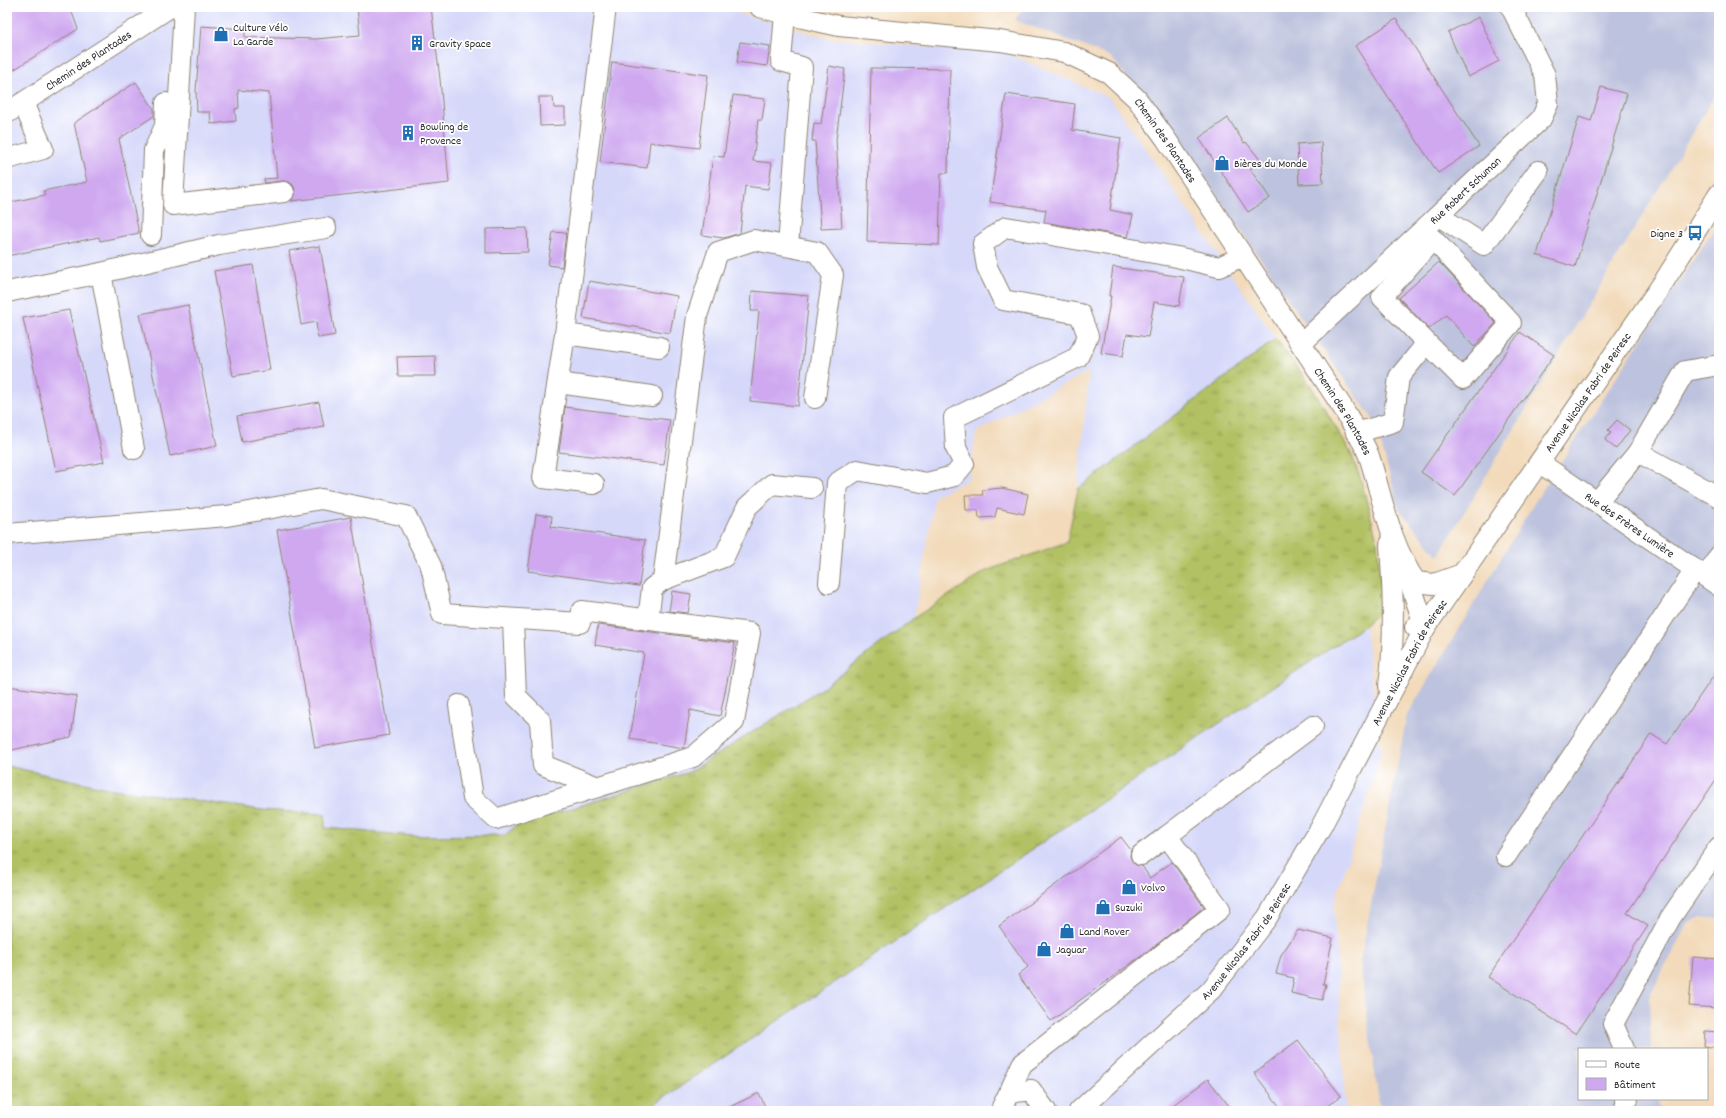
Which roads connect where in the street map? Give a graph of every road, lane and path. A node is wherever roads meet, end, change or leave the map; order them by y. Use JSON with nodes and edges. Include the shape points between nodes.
{"nodes":[{"id":1,"x":170,"y":7,"type":"edge"},
{"id":2,"x":184,"y":7,"type":"edge"},
{"id":3,"x":606,"y":7,"type":"edge"},
{"id":4,"x":760,"y":7,"type":"edge"},
{"id":5,"x":1511,"y":7,"type":"edge"},
{"id":6,"x":785,"y":14,"type":"junction"},
{"id":7,"x":15,"y":108,"type":"edge"},
{"id":8,"x":7,"y":159,"type":"edge"},
{"id":9,"x":1538,"y":171,"type":"dead end"},
{"id":10,"x":284,"y":192,"type":"dead end"},
{"id":11,"x":1719,"y":194,"type":"edge"},
{"id":12,"x":1438,"y":216,"type":"junction"},
{"id":13,"x":326,"y":228,"type":"dead end"},
{"id":14,"x":151,"y":235,"type":"dead end"},
{"id":15,"x":788,"y":246,"type":"junction"},
{"id":16,"x":1243,"y":256,"type":"junction"},
{"id":17,"x":101,"y":274,"type":"junction"},
{"id":18,"x":7,"y":292,"type":"edge"},
{"id":19,"x":565,"y":334,"type":"junction"},
{"id":20,"x":1427,"y":343,"type":"junction"},
{"id":21,"x":1301,"y":344,"type":"junction"},
{"id":22,"x":659,"y":347,"type":"dead end"},
{"id":23,"x":1719,"y":365,"type":"edge"},
{"id":24,"x":558,"y":383,"type":"junction"},
{"id":25,"x":652,"y":396,"type":"dead end"},
{"id":26,"x":815,"y":398,"type":"dead end"},
{"id":27,"x":1356,"y":433,"type":"junction"},
{"id":28,"x":134,"y":449,"type":"dead end"},
{"id":29,"x":1638,"y":452,"type":"junction"},
{"id":30,"x":1540,"y":463,"type":"junction"},
{"id":31,"x":594,"y":484,"type":"dead end"},
{"id":32,"x":812,"y":488,"type":"dead end"},
{"id":33,"x":1719,"y":497,"type":"edge"},
{"id":34,"x":1597,"y":502,"type":"junction"},
{"id":35,"x":1389,"y":524,"type":"junction"},
{"id":36,"x":7,"y":534,"type":"edge"},
{"id":37,"x":1719,"y":556,"type":"edge"},
{"id":38,"x":1405,"y":565,"type":"junction"},
{"id":39,"x":1462,"y":574,"type":"junction"},
{"id":40,"x":1707,"y":578,"type":"edge"},
{"id":41,"x":663,"y":580,"type":"junction"},
{"id":42,"x":829,"y":583,"type":"dead end"},
{"id":43,"x":1394,"y":616,"type":"junction"},
{"id":44,"x":513,"y":620,"type":"junction"},
{"id":45,"x":648,"y":620,"type":"junction"},
{"id":46,"x":1425,"y":628,"type":"junction"},
{"id":47,"x":1387,"y":700,"type":"junction"},
{"id":48,"x":459,"y":705,"type":"dead end"},
{"id":49,"x":1313,"y":726,"type":"dead end"},
{"id":50,"x":598,"y":787,"type":"junction"},
{"id":51,"x":1167,"y":836,"type":"junction"},
{"id":52,"x":1719,"y":847,"type":"edge"},
{"id":53,"x":1141,"y":855,"type":"dead end"},
{"id":54,"x":1506,"y":856,"type":"dead end"},
{"id":55,"x":1624,"y":1048,"type":"edge"},
{"id":56,"x":1626,"y":1100,"type":"edge"},
{"id":57,"x":1006,"y":1102,"type":"edge"},
{"id":58,"x":1046,"y":1111,"type":"edge"},
{"id":59,"x":1079,"y":1111,"type":"edge"},
{"id":60,"x":1627,"y":1111,"type":"edge"}],
"edges":[{"from":1,"to":7,"type":"street","name":"Chemin des Plantades"},
{"from":1,"to":14,"type":"street","via":[[165,126],[154,150]]},
{"from":2,"to":10,"type":"street","via":[[173,205]]},
{"from":3,"to":19,"type":"street"},
{"from":4,"to":6,"type":"street","name":"Chemin des Plantades"},
{"from":5,"to":12,"type":"street","name":"Rue Robert Schuman","via":[[1546,75],[1548,104],[1541,119]]},
{"from":6,"to":15,"type":"street","via":[[781,61],[802,67]]},
{"from":6,"to":16,"type":"street","name":"Chemin des Plantades","via":[[839,26],[1000,41],[1064,52],[1109,73],[1137,99]]},
{"from":7,"to":8,"type":"street","via":[[43,149]]},
{"from":9,"to":12,"type":"street","via":[[1484,245]]},
{"from":11,"to":30,"type":"street","name":"Avenue Nicolas Fabri de Peiresc","via":[[1663,283]]},
{"from":12,"to":21,"type":"street","name":"Rue Robert Schuman"},
{"from":13,"to":17,"type":"street","via":[[219,245]]},
{"from":15,"to":26,"type":"street","via":[[817,252],[833,274]]},
{"from":15,"to":41,"type":"street","via":[[754,240],[718,252],[697,316]]},
{"from":16,"to":21,"type":"street","name":"Chemin des Plantades"},
{"from":16,"to":42,"type":"street","via":[[1219,267],[1177,257],[1006,227],[983,244],[987,267],[1003,300],[1080,314],[1088,336],[1078,356],[954,418],[956,448],[964,464],[954,476],[927,483],[857,470],[837,483]]},
{"from":17,"to":18,"type":"street"},
{"from":17,"to":28,"type":"street"},
{"from":19,"to":22,"type":"street"},
{"from":19,"to":24,"type":"street"},
{"from":20,"to":20,"type":"street","via":[[1463,379],[1511,323],[1433,239],[1382,298]]},
{"from":20,"to":27,"type":"street","via":[[1399,377],[1393,422]]},
{"from":21,"to":27,"type":"street","name":"Chemin des Plantades","via":[[1343,408]]},
{"from":23,"to":29,"type":"street","via":[[1685,371]]},
{"from":24,"to":25,"type":"street"},
{"from":24,"to":31,"type":"street","via":[[543,478]]},
{"from":27,"to":35,"type":"street","name":"Chemin des Plantades","via":[[1368,454]]},
{"from":29,"to":33,"type":"street"},
{"from":29,"to":34,"type":"street"},
{"from":30,"to":34,"type":"street","name":"Rue des Frères Lumière"},
{"from":30,"to":39,"type":"street","name":"Avenue Nicolas Fabri de Peiresc"},
{"from":32,"to":41,"type":"street","via":[[772,484],[747,507],[724,557]]},
{"from":34,"to":40,"type":"street","name":"Rue des Frères Lumière"},
{"from":35,"to":38,"type":"street"},
{"from":35,"to":43,"type":"street"},
{"from":36,"to":44,"type":"street","via":[[227,516],[321,499],[406,516],[431,566],[442,614]]},
{"from":37,"to":40,"type":"street"},
{"from":38,"to":39,"type":"street","via":[[1416,582],[1434,584]]},
{"from":38,"to":46,"type":"street"},
{"from":39,"to":46,"type":"street","name":"Avenue Nicolas Fabri de Peiresc"},
{"from":40,"to":54,"type":"street"},
{"from":41,"to":45,"type":"street","via":[[652,588]]},
{"from":43,"to":46,"type":"street","via":[[1406,627]]},
{"from":43,"to":47,"type":"street","via":[[1393,653]]},
{"from":44,"to":45,"type":"street","via":[[580,623],[582,611]]},
{"from":44,"to":50,"type":"street","via":[[516,696],[540,720],[543,765]]},
{"from":45,"to":50,"type":"street","via":[[750,633],[734,722],[693,757]]},
{"from":46,"to":47,"type":"street","name":"Avenue Nicolas Fabri de Peiresc"},
{"from":47,"to":59,"type":"street","name":"Avenue Nicolas Fabri de Peiresc","via":[[1321,827],[1267,918],[1211,990]]},
{"from":48,"to":50,"type":"street","via":[[473,798],[496,819]]},
{"from":49,"to":51,"type":"street"},
{"from":51,"to":53,"type":"street"},
{"from":51,"to":57,"type":"street","via":[[1220,909],[1022,1064]]},
{"from":52,"to":55,"type":"street","via":[[1671,917],[1613,1024]]},
{"from":56,"to":60,"type":"street"},
{"from":57,"to":58,"type":"street","via":[[1031,1090]]}]}
